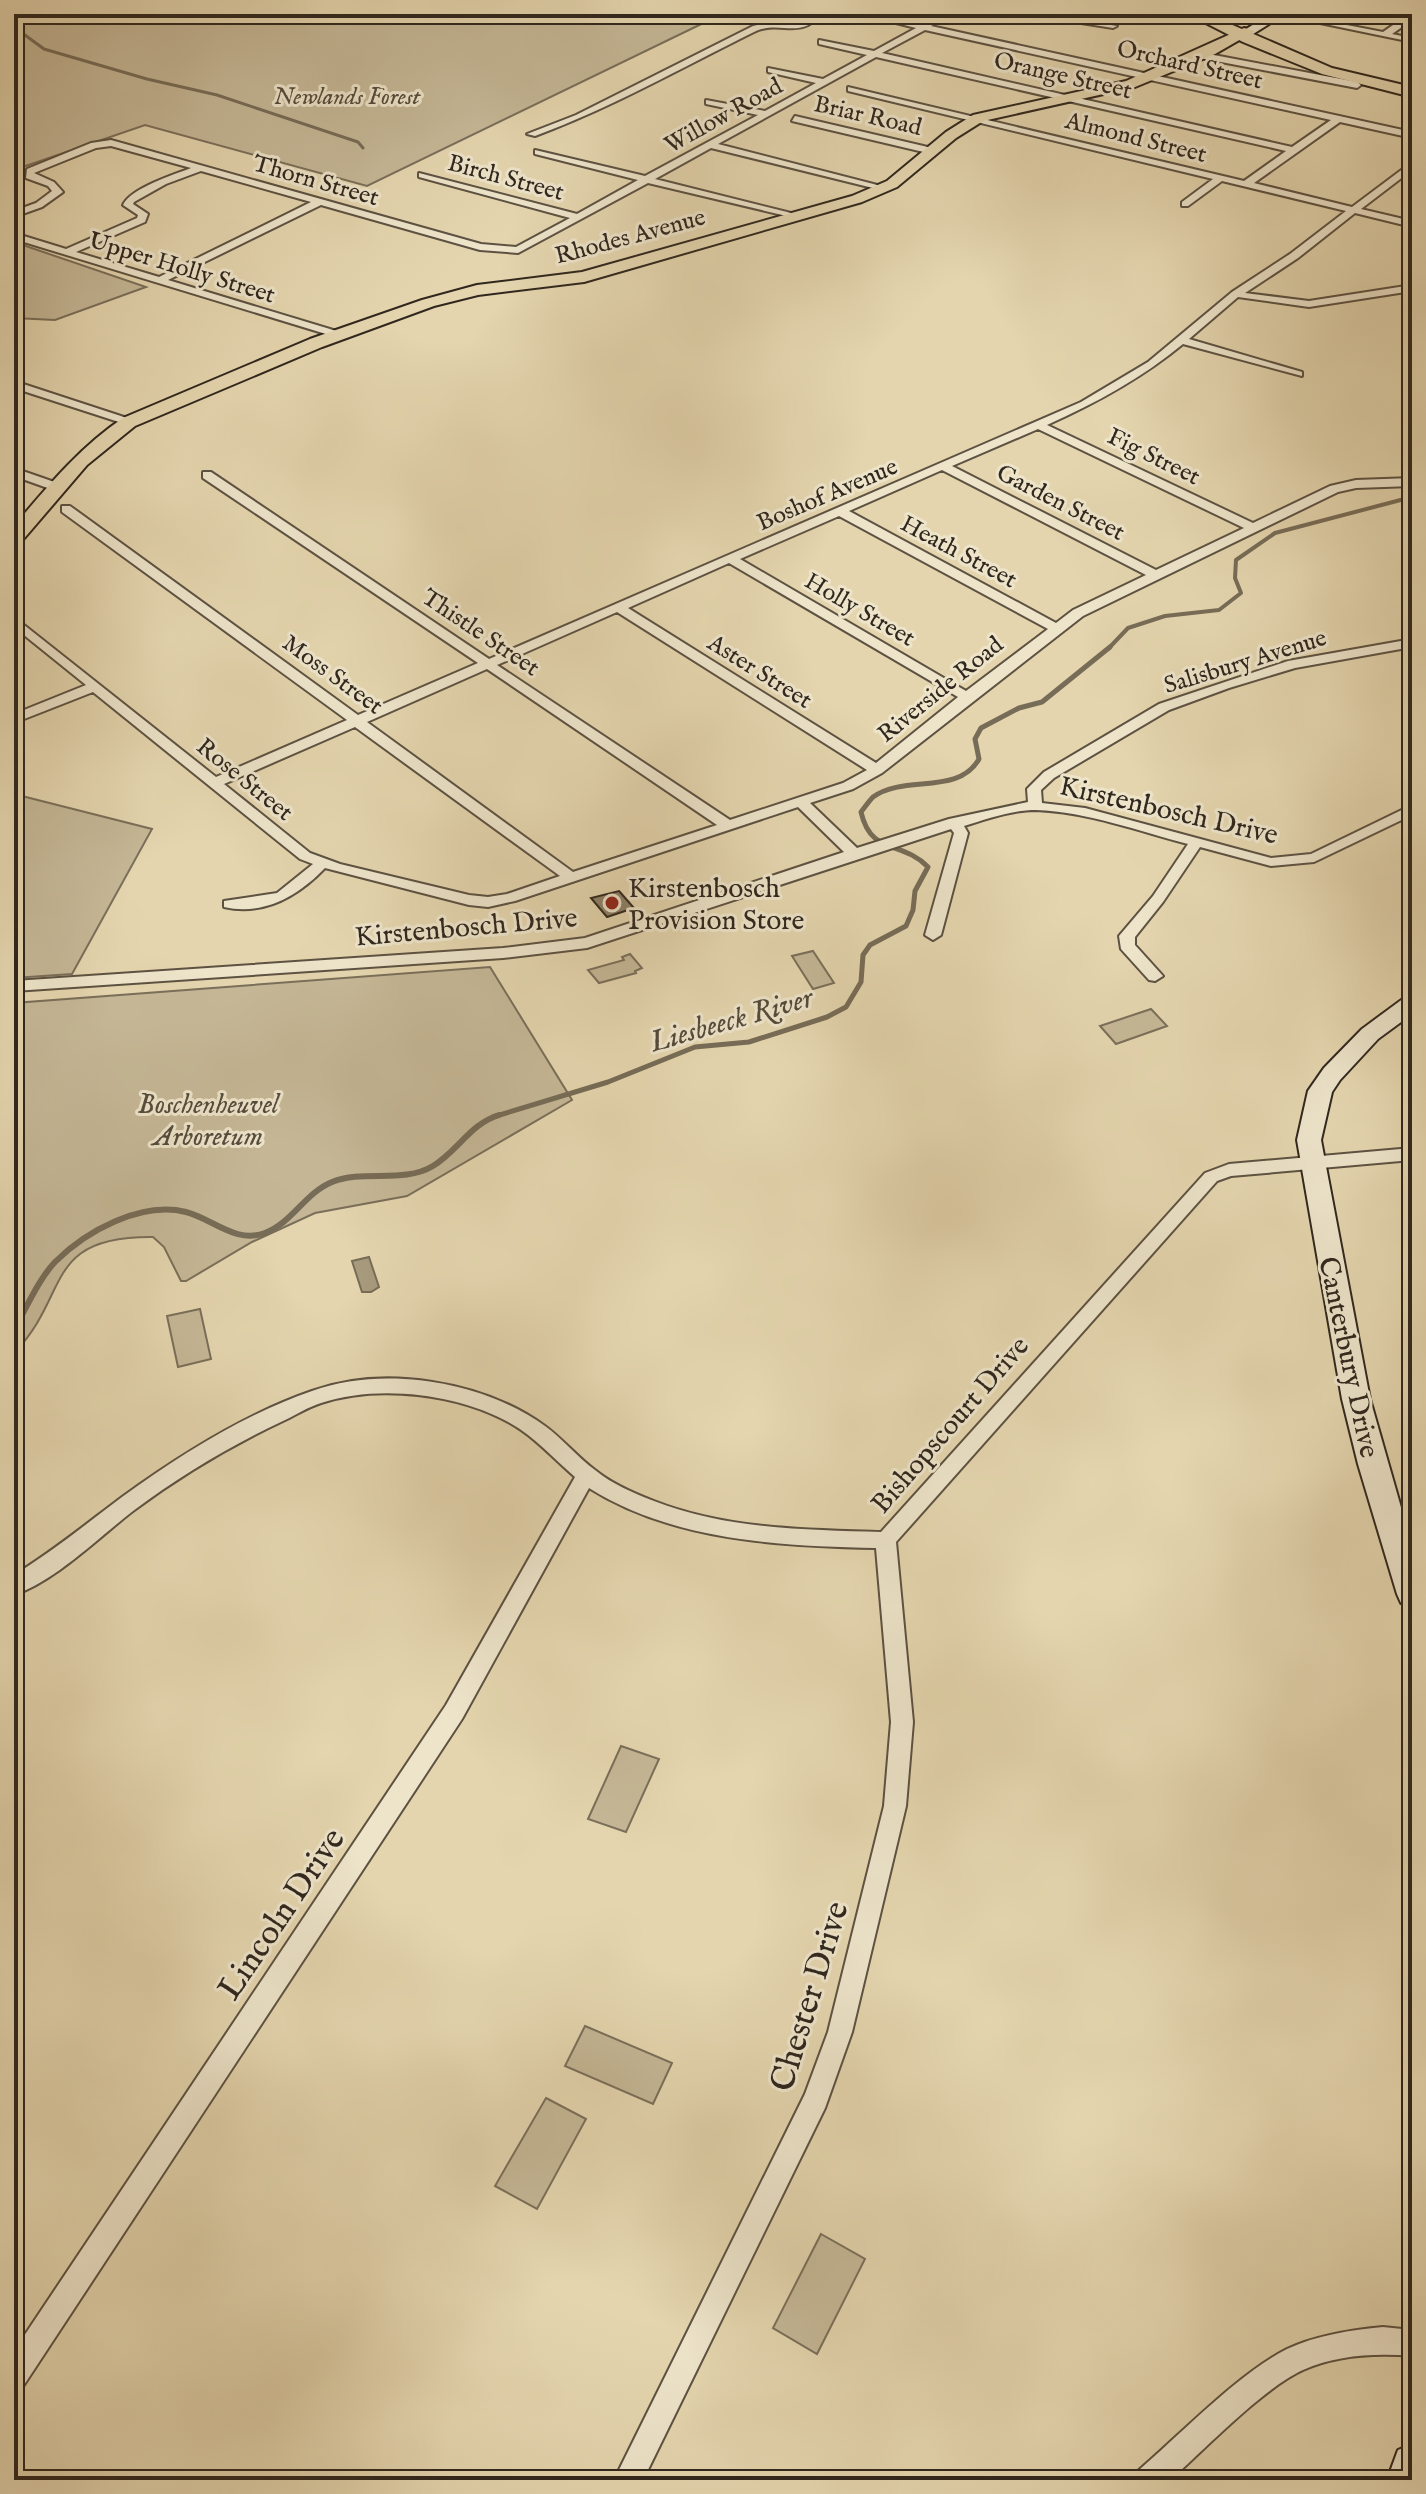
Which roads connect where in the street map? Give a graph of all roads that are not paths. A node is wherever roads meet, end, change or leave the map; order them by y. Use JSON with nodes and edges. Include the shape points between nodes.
{"nodes":[{"id":1,"x":818,"y":14,"type":"edge"},
{"id":2,"x":864,"y":14,"type":"edge"},
{"id":3,"x":948,"y":14,"type":"edge"},
{"id":4,"x":1028,"y":14,"type":"edge"},
{"id":5,"x":1195,"y":14,"type":"edge"},
{"id":6,"x":1212,"y":14,"type":"edge"},
{"id":7,"x":1265,"y":14,"type":"edge"},
{"id":8,"x":1279,"y":14,"type":"edge"},
{"id":9,"x":1412,"y":16,"type":"edge"},
{"id":10,"x":1295,"y":17,"type":"dead end"},
{"id":11,"x":1113,"y":26,"type":"dead end"},
{"id":12,"x":925,"y":27,"type":"junction"},
{"id":13,"x":1240,"y":31,"type":"junction"},
{"id":14,"x":1384,"y":35,"type":"junction"},
{"id":15,"x":1412,"y":40,"type":"edge"},
{"id":16,"x":822,"y":42,"type":"dead end"},
{"id":17,"x":879,"y":54,"type":"junction"},
{"id":18,"x":1198,"y":55,"type":"junction"},
{"id":19,"x":771,"y":70,"type":"dead end"},
{"id":20,"x":1152,"y":75,"type":"junction"},
{"id":21,"x":824,"y":82,"type":"junction"},
{"id":22,"x":1357,"y":85,"type":"dead end"},
{"id":23,"x":851,"y":89,"type":"dead end"},
{"id":24,"x":1412,"y":89,"type":"edge"},
{"id":25,"x":1074,"y":98,"type":"junction"},
{"id":26,"x":709,"y":102,"type":"dead end"},
{"id":27,"x":767,"y":114,"type":"junction"},
{"id":28,"x":978,"y":118,"type":"junction"},
{"id":29,"x":795,"y":119,"type":"dead end"},
{"id":30,"x":1338,"y":119,"type":"junction"},
{"id":31,"x":532,"y":134,"type":"dead end"},
{"id":32,"x":1412,"y":135,"type":"edge"},
{"id":33,"x":710,"y":145,"type":"junction"},
{"id":34,"x":932,"y":151,"type":"junction"},
{"id":35,"x":1296,"y":151,"type":"junction"},
{"id":36,"x":538,"y":152,"type":"dead end"},
{"id":37,"x":1412,"y":165,"type":"edge"},
{"id":38,"x":201,"y":168,"type":"junction"},
{"id":39,"x":422,"y":175,"type":"dead end"},
{"id":40,"x":1398,"y":176,"type":"junction"},
{"id":41,"x":1220,"y":178,"type":"junction"},
{"id":42,"x":1412,"y":179,"type":"edge"},
{"id":43,"x":645,"y":180,"type":"junction"},
{"id":44,"x":1246,"y":184,"type":"junction"},
{"id":45,"x":882,"y":189,"type":"junction"},
{"id":46,"x":320,"y":202,"type":"junction"},
{"id":47,"x":1185,"y":204,"type":"dead end"},
{"id":48,"x":1353,"y":209,"type":"junction"},
{"id":49,"x":14,"y":214,"type":"edge"},
{"id":50,"x":792,"y":216,"type":"junction"},
{"id":51,"x":579,"y":217,"type":"junction"},
{"id":52,"x":1412,"y":224,"type":"edge"},
{"id":53,"x":14,"y":236,"type":"edge"},
{"id":54,"x":518,"y":250,"type":"joint"},
{"id":55,"x":65,"y":253,"type":"junction"},
{"id":56,"x":160,"y":280,"type":"junction"},
{"id":57,"x":1412,"y":288,"type":"edge"},
{"id":58,"x":1236,"y":294,"type":"junction"},
{"id":59,"x":339,"y":335,"type":"junction"},
{"id":60,"x":1182,"y":340,"type":"junction"},
{"id":61,"x":1298,"y":374,"type":"dead end"},
{"id":62,"x":14,"y":384,"type":"edge"},
{"id":63,"x":129,"y":422,"type":"junction"},
{"id":64,"x":1037,"y":424,"type":"junction"},
{"id":65,"x":945,"y":467,"type":"junction"},
{"id":66,"x":14,"y":472,"type":"edge"},
{"id":67,"x":207,"y":475,"type":"dead end"},
{"id":68,"x":1412,"y":482,"type":"edge"},
{"id":69,"x":56,"y":487,"type":"junction"},
{"id":70,"x":66,"y":509,"type":"dead end"},
{"id":71,"x":841,"y":512,"type":"junction"},
{"id":72,"x":1251,"y":527,"type":"junction"},
{"id":73,"x":14,"y":538,"type":"edge"},
{"id":74,"x":731,"y":559,"type":"junction"},
{"id":75,"x":1157,"y":576,"type":"junction"},
{"id":76,"x":619,"y":608,"type":"junction"},
{"id":77,"x":14,"y":621,"type":"edge"},
{"id":78,"x":1055,"y":628,"type":"junction"},
{"id":79,"x":1412,"y":643,"type":"edge"},
{"id":80,"x":488,"y":663,"type":"junction"},
{"id":81,"x":96,"y":686,"type":"junction"},
{"id":82,"x":967,"y":697,"type":"junction"},
{"id":83,"x":14,"y":719,"type":"edge"},
{"id":84,"x":358,"y":719,"type":"junction"},
{"id":85,"x":877,"y":770,"type":"junction"},
{"id":86,"x":214,"y":783,"type":"junction"},
{"id":87,"x":802,"y":803,"type":"junction"},
{"id":88,"x":1035,"y":806,"type":"junction"},
{"id":89,"x":1412,"y":809,"type":"edge"},
{"id":90,"x":954,"y":822,"type":"junction"},
{"id":91,"x":730,"y":827,"type":"junction"},
{"id":92,"x":1195,"y":844,"type":"junction"},
{"id":93,"x":859,"y":852,"type":"junction"},
{"id":94,"x":322,"y":863,"type":"junction"},
{"id":95,"x":572,"y":878,"type":"junction"},
{"id":96,"x":482,"y":902,"type":"joint"},
{"id":97,"x":229,"y":904,"type":"dead end"},
{"id":98,"x":933,"y":935,"type":"dead end"},
{"id":99,"x":1155,"y":976,"type":"dead end"},
{"id":100,"x":14,"y":986,"type":"edge"},
{"id":101,"x":1412,"y":1003,"type":"edge"},
{"id":102,"x":1412,"y":1154,"type":"edge"},
{"id":103,"x":1312,"y":1163,"type":"junction"},
{"id":104,"x":585,"y":1478,"type":"junction"},
{"id":105,"x":886,"y":1540,"type":"junction"},
{"id":106,"x":14,"y":1586,"type":"edge"},
{"id":107,"x":1412,"y":1594,"type":"edge"},
{"id":108,"x":1412,"y":2343,"type":"edge"},
{"id":109,"x":14,"y":2375,"type":"edge"},
{"id":110,"x":1412,"y":2464,"type":"edge"},
{"id":111,"x":628,"y":2480,"type":"edge"},
{"id":112,"x":1149,"y":2480,"type":"edge"},
{"id":113,"x":1407,"y":2480,"type":"edge"}],
"edges":[{"from":1,"to":31,"type":"street","via":[[803,27],[770,23],[756,28],[579,117]]},
{"from":2,"to":12,"type":"street","name":"Orchard Street"},
{"from":3,"to":12,"type":"street","name":"Willow Road"},
{"from":4,"to":11,"type":"street"},
{"from":5,"to":13,"type":"highway"},
{"from":6,"to":13,"type":"highway"},
{"from":7,"to":13,"type":"street"},
{"from":8,"to":13,"type":"street"},
{"from":9,"to":14,"type":"street"},
{"from":10,"to":14,"type":"street"},
{"from":12,"to":17,"type":"street","name":"Willow Road"},
{"from":12,"to":20,"type":"street","name":"Orchard Street"},
{"from":13,"to":18,"type":"main road","name":"Rhodes Avenue"},
{"from":13,"to":24,"type":"highway","via":[[1319,70]]},
{"from":14,"to":15,"type":"street"},
{"from":16,"to":17,"type":"street","name":"Orange Street"},
{"from":17,"to":21,"type":"street","name":"Willow Road"},
{"from":17,"to":25,"type":"street","name":"Orange Street"},
{"from":18,"to":20,"type":"main road","name":"Rhodes Avenue"},
{"from":18,"to":22,"type":"street"},
{"from":19,"to":21,"type":"street"},
{"from":20,"to":25,"type":"main road","name":"Rhodes Avenue"},
{"from":20,"to":30,"type":"street","name":"Orchard Street"},
{"from":21,"to":27,"type":"street","name":"Willow Road"},
{"from":23,"to":28,"type":"street","name":"Almond Street"},
{"from":25,"to":28,"type":"main road","name":"Rhodes Avenue"},
{"from":25,"to":35,"type":"street","name":"Orange Street"},
{"from":26,"to":27,"type":"street"},
{"from":27,"to":33,"type":"street","name":"Willow Road"},
{"from":28,"to":34,"type":"main road","name":"Rhodes Avenue"},
{"from":28,"to":41,"type":"street","name":"Almond Street"},
{"from":29,"to":34,"type":"street","name":"Briar Road"},
{"from":30,"to":32,"type":"street","name":"Orchard Street"},
{"from":30,"to":35,"type":"street"},
{"from":33,"to":43,"type":"street","name":"Willow Road"},
{"from":33,"to":45,"type":"street"},
{"from":34,"to":45,"type":"main road","name":"Rhodes Avenue"},
{"from":35,"to":44,"type":"street"},
{"from":36,"to":43,"type":"street"},
{"from":37,"to":40,"type":"street","name":"Boshof Avenue"},
{"from":38,"to":46,"type":"street","name":"Thorn Street"},
{"from":38,"to":49,"type":"street","name":"Thorn Street","via":[[105,142],[30,171],[29,176],[58,192]]},
{"from":38,"to":55,"type":"street","via":[[130,200],[128,205],[143,214],[142,220]]},
{"from":39,"to":51,"type":"street","name":"Birch Street"},
{"from":40,"to":42,"type":"street"},
{"from":40,"to":48,"type":"street","name":"Boshof Avenue"},
{"from":41,"to":44,"type":"street","name":"Almond Street"},
{"from":41,"to":47,"type":"street"},
{"from":43,"to":50,"type":"street"},
{"from":43,"to":51,"type":"street","name":"Willow Road"},
{"from":44,"to":48,"type":"street","name":"Almond Street"},
{"from":45,"to":50,"type":"main road","name":"Rhodes Avenue"},
{"from":46,"to":54,"type":"street","name":"Thorn Street","via":[[480,247]]},
{"from":46,"to":56,"type":"street"},
{"from":48,"to":52,"type":"street","name":"Almond Street"},
{"from":48,"to":58,"type":"street","name":"Boshof Avenue"},
{"from":50,"to":59,"type":"main road","name":"Rhodes Avenue","via":[[584,277],[455,295]]},
{"from":51,"to":54,"type":"street","name":"Willow Road"},
{"from":53,"to":55,"type":"street","name":"Upper Holly Street"},
{"from":55,"to":56,"type":"street","name":"Upper Holly Street"},
{"from":56,"to":59,"type":"street","name":"Upper Holly Street"},
{"from":57,"to":58,"type":"street","via":[[1309,304]]},
{"from":58,"to":60,"type":"street","name":"Boshof Avenue"},
{"from":59,"to":63,"type":"main road","name":"Rhodes Avenue"},
{"from":60,"to":61,"type":"street"},
{"from":60,"to":64,"type":"street","name":"Boshof Avenue","via":[[1092,401]]},
{"from":62,"to":63,"type":"street"},
{"from":63,"to":69,"type":"main road","name":"Rhodes Avenue","via":[[89,449]]},
{"from":64,"to":65,"type":"street","name":"Boshof Avenue"},
{"from":64,"to":72,"type":"street","name":"Fig Street"},
{"from":65,"to":71,"type":"street","name":"Boshof Avenue"},
{"from":65,"to":75,"type":"street","name":"Garden Street"},
{"from":66,"to":69,"type":"street"},
{"from":67,"to":80,"type":"street","name":"Thistle Street"},
{"from":68,"to":72,"type":"street","name":"Riverside Road","via":[[1346,486]]},
{"from":69,"to":73,"type":"main road","name":"Rhodes Avenue"},
{"from":70,"to":84,"type":"street","name":"Moss Street"},
{"from":71,"to":74,"type":"street","name":"Boshof Avenue"},
{"from":71,"to":78,"type":"street","name":"Heath Street"},
{"from":72,"to":75,"type":"street","name":"Riverside Road"},
{"from":74,"to":76,"type":"street","name":"Boshof Avenue"},
{"from":74,"to":82,"type":"street","name":"Holly Street"},
{"from":75,"to":78,"type":"street","name":"Riverside Road"},
{"from":76,"to":80,"type":"street","name":"Boshof Avenue"},
{"from":76,"to":85,"type":"street","name":"Aster Street"},
{"from":77,"to":81,"type":"street","name":"Rose Street"},
{"from":78,"to":82,"type":"street","name":"Riverside Road"},
{"from":79,"to":88,"type":"street","name":"Salisbury Avenue","via":[[1293,664],[1164,707],[1049,775],[1034,789]]},
{"from":80,"to":84,"type":"street","name":"Boshof Avenue"},
{"from":80,"to":91,"type":"street","name":"Thistle Street"},
{"from":81,"to":83,"type":"street"},
{"from":81,"to":86,"type":"street","name":"Rose Street"},
{"from":82,"to":85,"type":"street","name":"Riverside Road"},
{"from":84,"to":86,"type":"street","name":"Boshof Avenue"},
{"from":84,"to":95,"type":"street","name":"Moss Street"},
{"from":85,"to":87,"type":"street","name":"Riverside Road"},
{"from":86,"to":94,"type":"street","name":"Rose Street","via":[[300,853]]},
{"from":87,"to":91,"type":"street","name":"Riverside Road"},
{"from":87,"to":93,"type":"street"},
{"from":88,"to":90,"type":"street","name":"Kirstenbosch Drive"},
{"from":88,"to":92,"type":"street","name":"Kirstenbosch Drive","via":[[1085,812]]},
{"from":89,"to":92,"type":"street","name":"Kirstenbosch Drive","via":[[1346,844],[1298,861],[1271,862]]},
{"from":90,"to":93,"type":"street","name":"Kirstenbosch Drive"},
{"from":90,"to":98,"type":"street","via":[[961,833]]},
{"from":91,"to":95,"type":"street","name":"Riverside Road"},
{"from":92,"to":99,"type":"street","via":[[1127,936],[1127,946]]},
{"from":93,"to":100,"type":"street","name":"Kirstenbosch Drive","via":[[587,943],[552,949]]},
{"from":94,"to":96,"type":"street","name":"Rose Street"},
{"from":94,"to":97,"type":"street","via":[[289,895]]},
{"from":95,"to":96,"type":"street","name":"Riverside Road"},
{"from":101,"to":103,"type":"street","via":[[1347,1056],[1320,1091],[1309,1140]]},
{"from":102,"to":103,"type":"street","name":"Bishopscourt Drive"},
{"from":103,"to":105,"type":"street","name":"Bishopscourt Drive","via":[[1229,1170],[1198,1188]]},
{"from":103,"to":107,"type":"street","name":"Canterbury Drive","via":[[1356,1399]]},
{"from":104,"to":105,"type":"street","name":"Bishopscourt Drive","via":[[643,1505],[730,1530]]},
{"from":104,"to":106,"type":"street","name":"Bishopscourt Drive","via":[[539,1432],[502,1408],[455,1395],[359,1388],[319,1396],[211,1449]]},
{"from":104,"to":109,"type":"street","name":"Lincoln Drive","via":[[454,1712]]},
{"from":105,"to":111,"type":"street","name":"Chester Drive","via":[[902,1722],[895,1806],[840,2032],[816,2099]]},
{"from":108,"to":112,"type":"street","via":[[1341,2345],[1296,2359],[1265,2378]]},
{"from":110,"to":113,"type":"street"}]}
